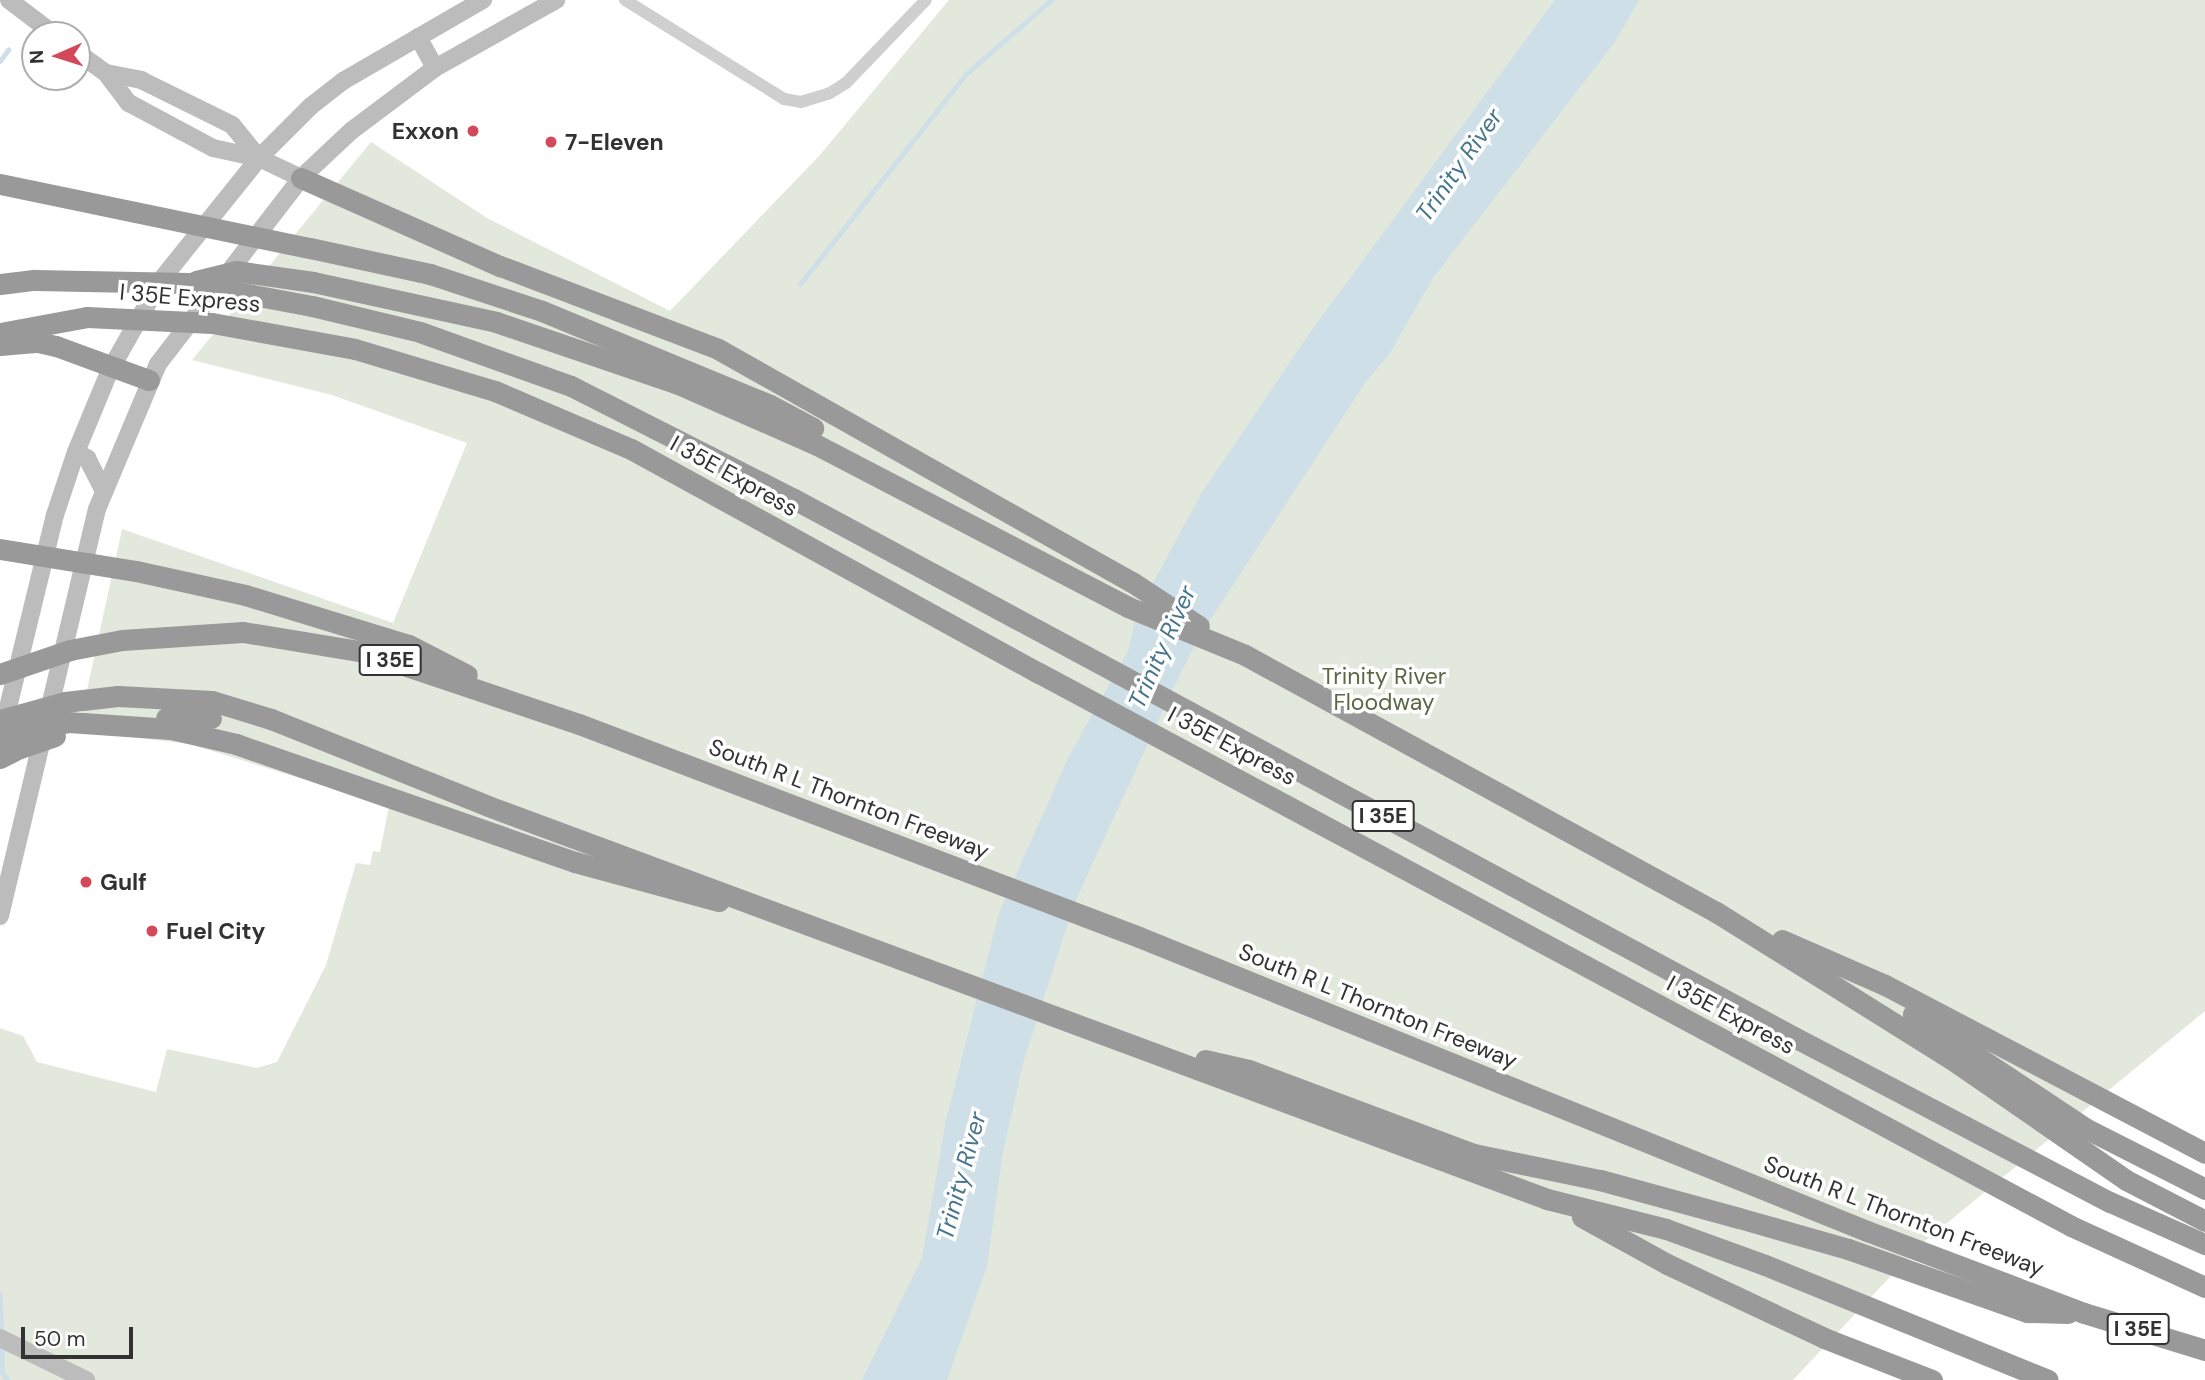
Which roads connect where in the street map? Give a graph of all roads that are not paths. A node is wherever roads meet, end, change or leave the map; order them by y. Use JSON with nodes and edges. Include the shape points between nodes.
{"nodes":[{"id":1,"x":9,"y":0,"type":"edge"},
{"id":2,"x":483,"y":0,"type":"edge"},
{"id":3,"x":556,"y":0,"type":"edge"},
{"id":4,"x":625,"y":0,"type":"edge"},
{"id":5,"x":926,"y":0,"type":"edge"},
{"id":6,"x":37,"y":21,"type":"edge"},
{"id":7,"x":418,"y":37,"type":"junction"},
{"id":8,"x":91,"y":62,"type":"edge"},
{"id":9,"x":435,"y":68,"type":"junction"},
{"id":10,"x":106,"y":74,"type":"junction"},
{"id":11,"x":259,"y":158,"type":"junction"},
{"id":12,"x":301,"y":178,"type":"junction"},
{"id":13,"x":0,"y":184,"type":"edge"},
{"id":14,"x":188,"y":283,"type":"junction"},
{"id":15,"x":0,"y":284,"type":"edge"},
{"id":16,"x":0,"y":333,"type":"edge"},
{"id":17,"x":0,"y":345,"type":"edge"},
{"id":18,"x":638,"y":358,"type":"junction"},
{"id":19,"x":110,"y":370,"type":"junction"},
{"id":20,"x":149,"y":380,"type":"junction"},
{"id":21,"x":76,"y":452,"type":"junction"},
{"id":22,"x":104,"y":491,"type":"junction"},
{"id":23,"x":0,"y":549,"type":"edge"},
{"id":24,"x":36,"y":589,"type":"junction"},
{"id":25,"x":1245,"y":655,"type":"junction"},
{"id":26,"x":0,"y":674,"type":"edge"},
{"id":27,"x":532,"y":707,"type":"junction"},
{"id":28,"x":271,"y":719,"type":"junction"},
{"id":29,"x":0,"y":720,"type":"edge"},
{"id":30,"x":0,"y":739,"type":"edge"},
{"id":31,"x":0,"y":758,"type":"edge"},
{"id":32,"x":38,"y":759,"type":"junction"},
{"id":33,"x":1716,"y":912,"type":"junction"},
{"id":34,"x":772,"y":913,"type":"junction"},
{"id":35,"x":0,"y":916,"type":"edge"},
{"id":36,"x":1820,"y":956,"type":"junction"},
{"id":37,"x":1130,"y":1044,"type":"junction"},
{"id":38,"x":2198,"y":1150,"type":"edge"},
{"id":39,"x":2205,"y":1189,"type":"edge"},
{"id":40,"x":1547,"y":1199,"type":"junction"},
{"id":41,"x":2205,"y":1221,"type":"edge"},
{"id":42,"x":2205,"y":1244,"type":"edge"},
{"id":43,"x":2205,"y":1287,"type":"edge"},
{"id":44,"x":2084,"y":1313,"type":"junction"},
{"id":45,"x":0,"y":1338,"type":"edge"},
{"id":46,"x":2199,"y":1348,"type":"edge"},
{"id":47,"x":86,"y":1380,"type":"edge"},
{"id":48,"x":1932,"y":1380,"type":"edge"},
{"id":49,"x":2048,"y":1380,"type":"edge"}],
"edges":[{"from":1,"to":6,"type":"main road"},
{"from":2,"to":7,"type":"main road"},
{"from":3,"to":9,"type":"main road"},
{"from":4,"to":5,"type":"street","via":[[784,99],[815,99],[846,83]]},
{"from":7,"to":9,"type":"main road"},
{"from":7,"to":11,"type":"main road","via":[[343,81]]},
{"from":8,"to":10,"type":"main road"},
{"from":9,"to":12,"type":"main road","via":[[379,108]]},
{"from":10,"to":11,"type":"main road","via":[[129,103],[213,148]]},
{"from":10,"to":11,"type":"main road","via":[[141,80],[232,125]]},
{"from":11,"to":12,"type":"main road"},
{"from":11,"to":19,"type":"main road","via":[[161,280]]},
{"from":12,"to":20,"type":"main road"},
{"from":12,"to":25,"type":"highway","via":[[436,240],[718,349],[1132,582]]},
{"from":13,"to":18,"type":"highway","bridge":true,"via":[[430,274]]},
{"from":14,"to":15,"type":"highway","number":"I 35E","bridge":true,"via":[[34,280]]},
{"from":14,"to":18,"type":"highway","bridge":true,"via":[[236,271],[313,282]]},
{"from":14,"to":42,"type":"highway","number":"I 35E","bridge":true,"via":[[312,306],[498,356],[571,386],[1794,1037],[2110,1202]]},
{"from":16,"to":43,"type":"highway","name":"I 35E Express","bridge":true,"via":[[87,317],[157,318],[247,328],[355,349],[495,391],[557,416],[642,454],[922,611],[2071,1226]]},
{"from":17,"to":19,"type":"highway","via":[[47,344]]},
{"from":18,"to":25,"type":"highway","via":[[770,405],[898,475],[986,533],[1128,607]]},
{"from":19,"to":20,"type":"highway"},
{"from":19,"to":21,"type":"main road"},
{"from":20,"to":22,"type":"main road"},
{"from":21,"to":22,"type":"main road","via":[[87,458]]},
{"from":21,"to":24,"type":"main road"},
{"from":22,"to":32,"type":"main road","via":[[50,694]]},
{"from":23,"to":27,"type":"highway","bridge":true,"via":[[136,571],[317,616],[409,645]]},
{"from":24,"to":30,"type":"main road"},
{"from":24,"to":32,"type":"main road","via":[[22,704],[23,726]]},
{"from":25,"to":33,"type":"highway"},
{"from":26,"to":27,"type":"highway","number":"I 35E","bridge":true,"via":[[70,650],[122,640],[243,632],[365,652]]},
{"from":27,"to":44,"type":"highway","name":"South R L Thornton Freeway","number":"I 35E","via":[[1139,937]]},
{"from":28,"to":29,"type":"highway","bridge":true,"via":[[212,701],[169,695],[65,702]]},
{"from":28,"to":31,"type":"highway","bridge":true,"via":[[139,719],[69,731]]},
{"from":28,"to":34,"type":"highway"},
{"from":30,"to":34,"type":"highway","bridge":true,"via":[[68,722],[197,734],[575,862]]},
{"from":32,"to":35,"type":"main road"},
{"from":33,"to":36,"type":"highway"},
{"from":33,"to":41,"type":"highway","via":[[1950,1058],[2126,1180]]},
{"from":34,"to":37,"type":"highway"},
{"from":36,"to":38,"type":"highway","via":[[1885,985]]},
{"from":36,"to":39,"type":"highway","via":[[1974,1051],[2085,1128]]},
{"from":37,"to":40,"type":"highway"},
{"from":37,"to":44,"type":"highway","via":[[1249,1070],[1474,1153],[1728,1214],[2027,1312]]},
{"from":40,"to":48,"type":"highway","via":[[1824,1338]]},
{"from":40,"to":49,"type":"highway","via":[[1711,1245]]},
{"from":44,"to":46,"type":"highway","name":"South R L Thornton Freeway","number":"I 35E"},
{"from":45,"to":47,"type":"main road"}]}
